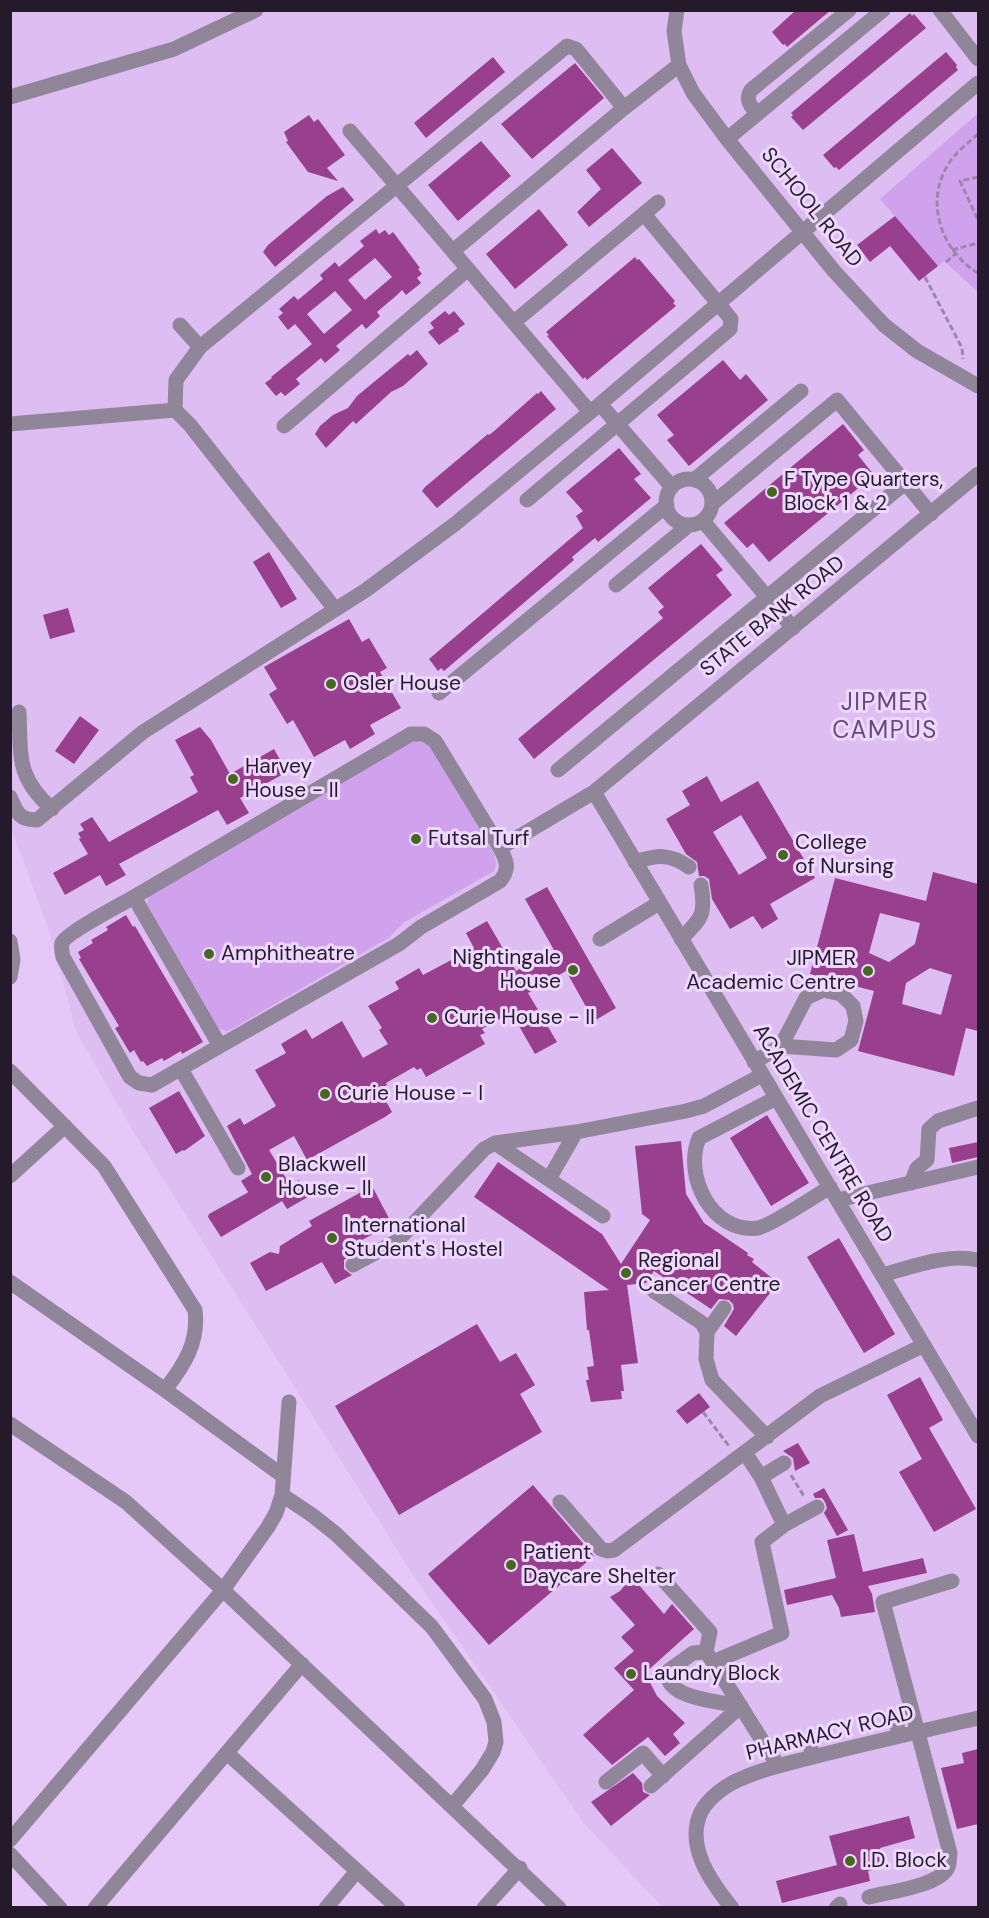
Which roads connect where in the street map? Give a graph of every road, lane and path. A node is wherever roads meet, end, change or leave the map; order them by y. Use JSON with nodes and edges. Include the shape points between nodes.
{"nodes":[{"id":1,"x":256,"y":10,"type":"edge"},
{"id":2,"x":677,"y":10,"type":"edge"},
{"id":3,"x":849,"y":10,"type":"edge"},
{"id":4,"x":883,"y":10,"type":"edge"},
{"id":5,"x":940,"y":10,"type":"edge"},
{"id":6,"x":978,"y":58,"type":"edge"},
{"id":7,"x":679,"y":65,"type":"junction"},
{"id":8,"x":978,"y":83,"type":"edge"},
{"id":9,"x":10,"y":97,"type":"edge"},
{"id":10,"x":624,"y":108,"type":"junction"},
{"id":11,"x":757,"y":114,"type":"junction"},
{"id":12,"x":350,"y":130,"type":"dead end"},
{"id":13,"x":978,"y":134,"type":"edge"},
{"id":14,"x":727,"y":139,"type":"junction"},
{"id":15,"x":978,"y":177,"type":"edge"},
{"id":16,"x":397,"y":186,"type":"junction"},
{"id":17,"x":658,"y":202,"type":"dead end"},
{"id":18,"x":977,"y":213,"type":"edge"},
{"id":19,"x":644,"y":214,"type":"junction"},
{"id":20,"x":978,"y":220,"type":"edge"},
{"id":21,"x":803,"y":233,"type":"junction"},
{"id":22,"x":978,"y":243,"type":"edge"},
{"id":23,"x":952,"y":250,"type":"junction"},
{"id":24,"x":453,"y":251,"type":"junction"},
{"id":25,"x":955,"y":254,"type":"junction"},
{"id":26,"x":946,"y":262,"type":"dead end"},
{"id":27,"x":468,"y":269,"type":"junction"},
{"id":28,"x":978,"y":273,"type":"edge"},
{"id":29,"x":925,"y":277,"type":"dead end"},
{"id":30,"x":719,"y":304,"type":"junction"},
{"id":31,"x":514,"y":322,"type":"junction"},
{"id":32,"x":180,"y":325,"type":"dead end"},
{"id":33,"x":200,"y":347,"type":"junction"},
{"id":34,"x":972,"y":382,"type":"edge"},
{"id":35,"x":801,"y":391,"type":"dead end"},
{"id":36,"x":595,"y":408,"type":"junction"},
{"id":37,"x":174,"y":411,"type":"junction"},
{"id":38,"x":10,"y":424,"type":"edge"},
{"id":39,"x":618,"y":424,"type":"junction"},
{"id":40,"x":284,"y":426,"type":"dead end"},
{"id":41,"x":978,"y":474,"type":"edge"},
{"id":42,"x":694,"y":480,"type":"junction"},
{"id":43,"x":905,"y":483,"type":"junction"},
{"id":44,"x":672,"y":487,"type":"junction"},
{"id":45,"x":527,"y":500,"type":"dead end"},
{"id":46,"x":712,"y":504,"type":"junction"},
{"id":47,"x":667,"y":505,"type":"junction"},
{"id":48,"x":931,"y":514,"type":"junction"},
{"id":49,"x":696,"y":523,"type":"junction"},
{"id":50,"x":616,"y":585,"type":"dead end"},
{"id":51,"x":767,"y":598,"type":"junction"},
{"id":52,"x":335,"y":609,"type":"junction"},
{"id":53,"x":793,"y":628,"type":"junction"},
{"id":54,"x":439,"y":693,"type":"dead end"},
{"id":55,"x":19,"y":712,"type":"dead end"},
{"id":56,"x":558,"y":770,"type":"dead end"},
{"id":57,"x":594,"y":792,"type":"junction"},
{"id":58,"x":10,"y":797,"type":"edge"},
{"id":59,"x":52,"y":809,"type":"junction"},
{"id":60,"x":500,"y":848,"type":"junction"},
{"id":61,"x":635,"y":862,"type":"junction"},
{"id":62,"x":689,"y":867,"type":"dead end"},
{"id":63,"x":700,"y":885,"type":"dead end"},
{"id":64,"x":134,"y":897,"type":"junction"},
{"id":65,"x":659,"y":903,"type":"junction"},
{"id":66,"x":600,"y":939,"type":"dead end"},
{"id":67,"x":681,"y":939,"type":"junction"},
{"id":68,"x":10,"y":941,"type":"edge"},
{"id":69,"x":11,"y":976,"type":"edge"},
{"id":70,"x":220,"y":1046,"type":"junction"},
{"id":71,"x":781,"y":1046,"type":"junction"},
{"id":72,"x":758,"y":1068,"type":"junction"},
{"id":73,"x":181,"y":1069,"type":"junction"},
{"id":74,"x":10,"y":1071,"type":"edge"},
{"id":75,"x":776,"y":1098,"type":"junction"},
{"id":76,"x":978,"y":1108,"type":"edge"},
{"id":77,"x":65,"y":1126,"type":"junction"},
{"id":78,"x":576,"y":1132,"type":"junction"},
{"id":79,"x":495,"y":1143,"type":"junction"},
{"id":80,"x":978,"y":1167,"type":"edge"},
{"id":81,"x":238,"y":1168,"type":"dead end"},
{"id":82,"x":10,"y":1176,"type":"edge"},
{"id":83,"x":549,"y":1179,"type":"junction"},
{"id":84,"x":911,"y":1183,"type":"junction"},
{"id":85,"x":834,"y":1194,"type":"junction"},
{"id":86,"x":603,"y":1216,"type":"dead end"},
{"id":87,"x":978,"y":1260,"type":"edge"},
{"id":88,"x":353,"y":1265,"type":"dead end"},
{"id":89,"x":882,"y":1275,"type":"junction"},
{"id":90,"x":10,"y":1282,"type":"edge"},
{"id":91,"x":654,"y":1291,"type":"dead end"},
{"id":92,"x":724,"y":1308,"type":"dead end"},
{"id":93,"x":707,"y":1332,"type":"junction"},
{"id":94,"x":924,"y":1345,"type":"junction"},
{"id":95,"x":165,"y":1390,"type":"junction"},
{"id":96,"x":289,"y":1402,"type":"dead end"},
{"id":97,"x":703,"y":1412,"type":"dead end"},
{"id":98,"x":10,"y":1424,"type":"edge"},
{"id":99,"x":978,"y":1436,"type":"edge"},
{"id":100,"x":767,"y":1437,"type":"junction"},
{"id":101,"x":742,"y":1455,"type":"junction"},
{"id":102,"x":784,"y":1463,"type":"joint"},
{"id":103,"x":283,"y":1476,"type":"junction"},
{"id":104,"x":761,"y":1477,"type":"junction"},
{"id":105,"x":282,"y":1495,"type":"junction"},
{"id":106,"x":560,"y":1502,"type":"dead end"},
{"id":107,"x":814,"y":1508,"type":"joint"},
{"id":108,"x":784,"y":1525,"type":"junction"},
{"id":109,"x":658,"y":1574,"type":"dead end"},
{"id":110,"x":952,"y":1581,"type":"dead end"},
{"id":111,"x":223,"y":1590,"type":"junction"},
{"id":112,"x":710,"y":1657,"type":"junction"},
{"id":113,"x":302,"y":1664,"type":"junction"},
{"id":114,"x":741,"y":1706,"type":"junction"},
{"id":115,"x":978,"y":1718,"type":"edge"},
{"id":116,"x":895,"y":1719,"type":"dead end"},
{"id":117,"x":919,"y":1732,"type":"junction"},
{"id":118,"x":900,"y":1736,"type":"junction"},
{"id":119,"x":809,"y":1741,"type":"dead end"},
{"id":120,"x":227,"y":1752,"type":"junction"},
{"id":121,"x":813,"y":1757,"type":"junction"},
{"id":122,"x":778,"y":1766,"type":"junction"},
{"id":123,"x":606,"y":1782,"type":"dead end"},
{"id":124,"x":453,"y":1805,"type":"junction"},
{"id":125,"x":10,"y":1840,"type":"edge"},
{"id":126,"x":10,"y":1854,"type":"edge"},
{"id":127,"x":520,"y":1868,"type":"junction"},
{"id":128,"x":357,"y":1871,"type":"junction"},
{"id":129,"x":869,"y":1897,"type":"dead end"},
{"id":130,"x":59,"y":1907,"type":"edge"},
{"id":131,"x":95,"y":1908,"type":"edge"},
{"id":132,"x":326,"y":1908,"type":"edge"},
{"id":133,"x":398,"y":1908,"type":"edge"},
{"id":134,"x":484,"y":1908,"type":"edge"},
{"id":135,"x":559,"y":1908,"type":"edge"},
{"id":136,"x":732,"y":1908,"type":"edge"}],
"edges":[{"from":1,"to":9,"type":"street","via":[[174,49]]},
{"from":2,"to":7,"type":"street","name":"SCHOOL ROAD","via":[[674,31]]},
{"from":3,"to":11,"type":"street","via":[[751,90],[748,102]]},
{"from":4,"to":11,"type":"street"},
{"from":5,"to":6,"type":"street"},
{"from":7,"to":10,"type":"street"},
{"from":7,"to":14,"type":"street","name":"SCHOOL ROAD","via":[[693,93]]},
{"from":8,"to":21,"type":"street"},
{"from":10,"to":16,"type":"street","via":[[576,49],[567,46]]},
{"from":10,"to":24,"type":"street"},
{"from":11,"to":14,"type":"street"},
{"from":12,"to":16,"type":"street"},
{"from":13,"to":23,"type":"path","via":[[951,160],[937,196],[938,217]]},
{"from":14,"to":21,"type":"street","name":"SCHOOL ROAD"},
{"from":15,"to":18,"type":"path","via":[[960,180]]},
{"from":16,"to":24,"type":"street"},
{"from":16,"to":33,"type":"street"},
{"from":17,"to":19,"type":"street"},
{"from":18,"to":20,"type":"path"},
{"from":19,"to":30,"type":"street"},
{"from":19,"to":31,"type":"street"},
{"from":21,"to":30,"type":"street"},
{"from":21,"to":34,"type":"street","name":"SCHOOL ROAD","via":[[884,325],[917,351]]},
{"from":22,"to":23,"type":"path"},
{"from":23,"to":25,"type":"path"},
{"from":24,"to":27,"type":"street"},
{"from":25,"to":26,"type":"path"},
{"from":25,"to":28,"type":"path"},
{"from":27,"to":31,"type":"street"},
{"from":27,"to":40,"type":"street"},
{"from":29,"to":34,"type":"path","via":[[962,348]]},
{"from":30,"to":36,"type":"street"},
{"from":30,"to":39,"type":"street","via":[[731,319],[730,329]]},
{"from":31,"to":36,"type":"street"},
{"from":32,"to":33,"type":"street"},
{"from":33,"to":37,"type":"street","via":[[176,380]]},
{"from":35,"to":42,"type":"street"},
{"from":36,"to":39,"type":"street"},
{"from":36,"to":52,"type":"street","via":[[455,524]]},
{"from":37,"to":38,"type":"street"},
{"from":37,"to":52,"type":"street","via":[[190,425]]},
{"from":39,"to":44,"type":"street"},
{"from":39,"to":45,"type":"street"},
{"from":41,"to":48,"type":"street","name":"STATE BANK ROAD"},
{"from":42,"to":44,"type":"street","via":[[682,480]]},
{"from":42,"to":46,"type":"street","via":[[710,491]]},
{"from":43,"to":46,"type":"street","via":[[837,400]]},
{"from":43,"to":48,"type":"street"},
{"from":43,"to":51,"type":"street"},
{"from":44,"to":47,"type":"street"},
{"from":46,"to":49,"type":"street","via":[[710,514]]},
{"from":47,"to":49,"type":"street","via":[[676,521]]},
{"from":47,"to":54,"type":"street"},
{"from":48,"to":53,"type":"street","name":"STATE BANK ROAD"},
{"from":49,"to":50,"type":"street"},
{"from":49,"to":51,"type":"street"},
{"from":51,"to":53,"type":"street"},
{"from":51,"to":56,"type":"street"},
{"from":52,"to":59,"type":"street","via":[[143,732]]},
{"from":53,"to":57,"type":"street","name":"STATE BANK ROAD"},
{"from":55,"to":59,"type":"street","via":[[21,763],[39,798]]},
{"from":57,"to":60,"type":"street","name":"STATE BANK ROAD"},
{"from":57,"to":61,"type":"street","name":"ACADEMIC CENTRE ROAD"},
{"from":58,"to":59,"type":"street","via":[[16,813],[26,820],[37,820]]},
{"from":60,"to":64,"type":"street","via":[[435,741],[424,734],[411,734]]},
{"from":60,"to":70,"type":"street","via":[[507,868],[500,881],[399,944]]},
{"from":61,"to":62,"type":"street","via":[[656,856],[677,858]]},
{"from":61,"to":65,"type":"street","name":"ACADEMIC CENTRE ROAD"},
{"from":63,"to":67,"type":"street","via":[[704,907],[696,924]]},
{"from":64,"to":70,"type":"street"},
{"from":64,"to":73,"type":"street","via":[[65,939],[63,957],[130,1077],[152,1085]]},
{"from":65,"to":66,"type":"street"},
{"from":65,"to":67,"type":"street","name":"ACADEMIC CENTRE ROAD"},
{"from":67,"to":72,"type":"street","name":"ACADEMIC CENTRE ROAD"},
{"from":68,"to":69,"type":"street"},
{"from":70,"to":73,"type":"street"},
{"from":71,"to":71,"type":"street","via":[[836,1050],[851,1040],[856,1021],[853,1006],[841,994],[824,990],[806,998]]},
{"from":71,"to":72,"type":"street"},
{"from":72,"to":75,"type":"street","name":"ACADEMIC CENTRE ROAD"},
{"from":72,"to":78,"type":"street","via":[[704,1106]]},
{"from":73,"to":81,"type":"street"},
{"from":74,"to":77,"type":"street"},
{"from":75,"to":85,"type":"street","name":"ACADEMIC CENTRE ROAD"},
{"from":75,"to":85,"type":"street","via":[[699,1138],[694,1150],[698,1187],[714,1214],[737,1228],[760,1228]]},
{"from":76,"to":84,"type":"street","via":[[938,1120],[929,1129],[927,1160],[917,1168]]},
{"from":77,"to":82,"type":"street"},
{"from":77,"to":95,"type":"street","via":[[104,1166],[195,1310],[194,1341],[184,1365]]},
{"from":78,"to":79,"type":"street"},
{"from":78,"to":83,"type":"street"},
{"from":79,"to":83,"type":"street"},
{"from":79,"to":88,"type":"street","via":[[484,1149],[397,1241]]},
{"from":80,"to":84,"type":"street"},
{"from":83,"to":86,"type":"street"},
{"from":84,"to":85,"type":"street"},
{"from":85,"to":89,"type":"street","name":"ACADEMIC CENTRE ROAD"},
{"from":87,"to":89,"type":"street","via":[[939,1261]]},
{"from":89,"to":94,"type":"street","name":"ACADEMIC CENTRE ROAD"},
{"from":90,"to":95,"type":"street"},
{"from":91,"to":93,"type":"street","via":[[702,1323]]},
{"from":92,"to":93,"type":"street"},
{"from":93,"to":100,"type":"street","via":[[706,1359],[712,1380]]},
{"from":94,"to":99,"type":"street","name":"ACADEMIC CENTRE ROAD"},
{"from":94,"to":100,"type":"street","via":[[820,1396]]},
{"from":95,"to":103,"type":"street"},
{"from":96,"to":103,"type":"street"},
{"from":97,"to":101,"type":"path"},
{"from":98,"to":111,"type":"street","via":[[126,1502]]},
{"from":100,"to":101,"type":"street"},
{"from":101,"to":104,"type":"street"},
{"from":101,"to":106,"type":"street","via":[[614,1550],[601,1550]]},
{"from":102,"to":104,"type":"street"},
{"from":102,"to":107,"type":"path"},
{"from":103,"to":105,"type":"street"},
{"from":104,"to":108,"type":"street"},
{"from":105,"to":111,"type":"street","via":[[268,1527]]},
{"from":105,"to":124,"type":"street","via":[[336,1534],[432,1627],[485,1699],[494,1722],[493,1752]]},
{"from":107,"to":108,"type":"street"},
{"from":108,"to":112,"type":"street","via":[[762,1542],[782,1633]]},
{"from":109,"to":112,"type":"street","via":[[710,1632]]},
{"from":110,"to":117,"type":"street","via":[[883,1602]]},
{"from":111,"to":113,"type":"street"},
{"from":111,"to":125,"type":"street"},
{"from":112,"to":114,"type":"street"},
{"from":112,"to":114,"type":"street","via":[[693,1653],[668,1671],[669,1684],[687,1696]]},
{"from":113,"to":120,"type":"street"},
{"from":113,"to":124,"type":"street"},
{"from":114,"to":122,"type":"street"},
{"from":114,"to":123,"type":"street","via":[[657,1781],[643,1753]]},
{"from":115,"to":117,"type":"street","name":"PHARMACY ROAD"},
{"from":116,"to":118,"type":"street"},
{"from":117,"to":118,"type":"street","name":"PHARMACY ROAD"},
{"from":117,"to":129,"type":"street","via":[[950,1853],[948,1867],[940,1877],[924,1884]]},
{"from":118,"to":121,"type":"street","name":"PHARMACY ROAD"},
{"from":119,"to":121,"type":"street"},
{"from":120,"to":128,"type":"street"},
{"from":120,"to":131,"type":"street"},
{"from":121,"to":122,"type":"street","name":"PHARMACY ROAD"},
{"from":122,"to":136,"type":"street","name":"PHARMACY ROAD","via":[[722,1789],[709,1801],[698,1822],[700,1857]]},
{"from":124,"to":127,"type":"street"},
{"from":126,"to":130,"type":"street"},
{"from":127,"to":134,"type":"street"},
{"from":127,"to":135,"type":"street"},
{"from":128,"to":132,"type":"street"},
{"from":128,"to":133,"type":"street"}]}
